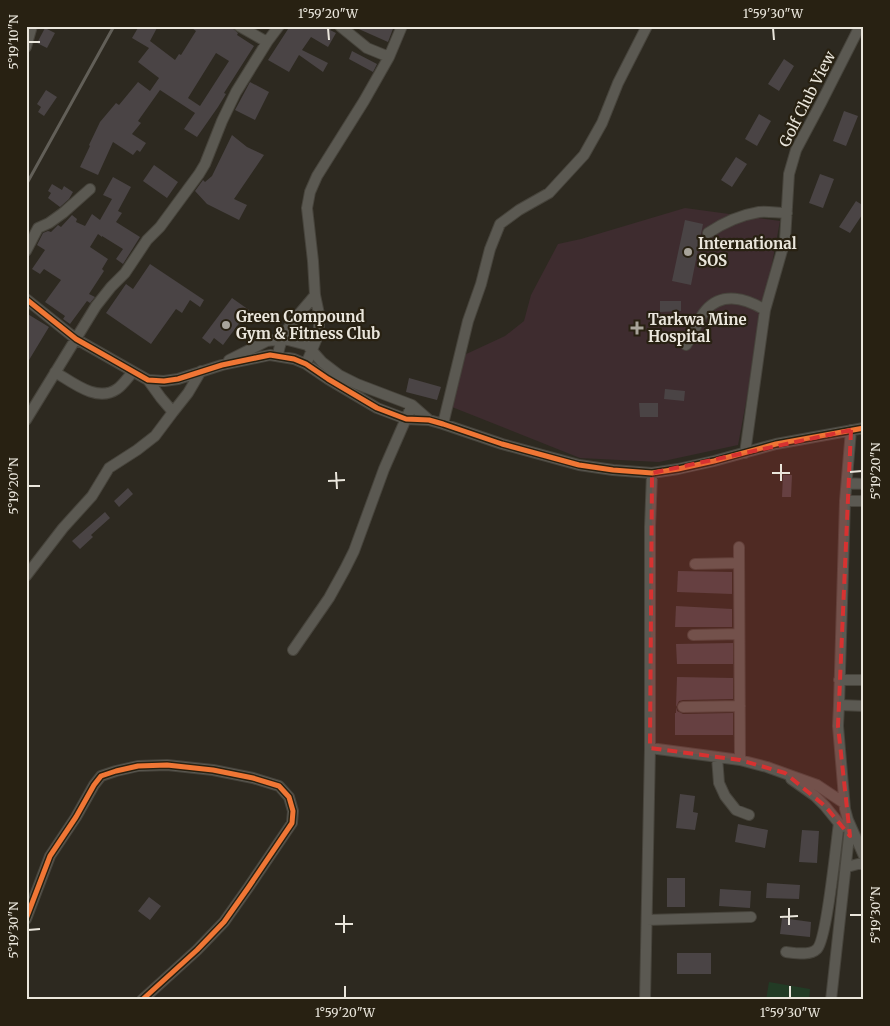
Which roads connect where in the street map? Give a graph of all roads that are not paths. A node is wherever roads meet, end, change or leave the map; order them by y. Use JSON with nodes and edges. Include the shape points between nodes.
{"nodes":[{"id":1,"x":32,"y":26,"type":"edge"},
{"id":2,"x":239,"y":26,"type":"edge"},
{"id":3,"x":279,"y":26,"type":"edge"},
{"id":4,"x":340,"y":26,"type":"edge"},
{"id":5,"x":402,"y":26,"type":"edge"},
{"id":6,"x":647,"y":26,"type":"edge"},
{"id":7,"x":860,"y":26,"type":"edge"},
{"id":8,"x":267,"y":42,"type":"junction"},
{"id":9,"x":26,"y":47,"type":"edge"},
{"id":10,"x":389,"y":57,"type":"junction"},
{"id":11,"x":90,"y":189,"type":"dead end"},
{"id":12,"x":787,"y":213,"type":"junction"},
{"id":13,"x":708,"y":233,"type":"dead end"},
{"id":14,"x":26,"y":251,"type":"edge"},
{"id":15,"x":315,"y":296,"type":"junction"},
{"id":16,"x":26,"y":299,"type":"edge"},
{"id":17,"x":764,"y":310,"type":"junction"},
{"id":18,"x":76,"y":339,"type":"junction"},
{"id":19,"x":282,"y":339,"type":"junction"},
{"id":20,"x":686,"y":345,"type":"dead end"},
{"id":21,"x":312,"y":350,"type":"junction"},
{"id":22,"x":278,"y":356,"type":"junction"},
{"id":23,"x":306,"y":364,"type":"junction"},
{"id":24,"x":222,"y":365,"type":"junction"},
{"id":25,"x":201,"y":371,"type":"junction"},
{"id":26,"x":55,"y":372,"type":"junction"},
{"id":27,"x":133,"y":372,"type":"junction"},
{"id":28,"x":148,"y":380,"type":"junction"},
{"id":29,"x":355,"y":389,"type":"junction"},
{"id":30,"x":412,"y":406,"type":"junction"},
{"id":31,"x":173,"y":412,"type":"junction"},
{"id":32,"x":26,"y":420,"type":"edge"},
{"id":33,"x":406,"y":420,"type":"junction"},
{"id":34,"x":429,"y":420,"type":"junction"},
{"id":35,"x":443,"y":424,"type":"junction"},
{"id":36,"x":864,"y":428,"type":"edge"},
{"id":37,"x":851,"y":430,"type":"junction"},
{"id":38,"x":745,"y":453,"type":"junction"},
{"id":39,"x":652,"y":473,"type":"junction"},
{"id":40,"x":847,"y":483,"type":"junction"},
{"id":41,"x":864,"y":484,"type":"edge"},
{"id":42,"x":845,"y":501,"type":"junction"},
{"id":43,"x":864,"y":501,"type":"edge"},
{"id":44,"x":739,"y":547,"type":"dead end"},
{"id":45,"x":739,"y":563,"type":"junction"},
{"id":46,"x":695,"y":564,"type":"dead end"},
{"id":47,"x":26,"y":576,"type":"edge"},
{"id":48,"x":739,"y":634,"type":"junction"},
{"id":49,"x":694,"y":635,"type":"dead end"},
{"id":50,"x":293,"y":650,"type":"dead end"},
{"id":51,"x":839,"y":680,"type":"junction"},
{"id":52,"x":864,"y":680,"type":"edge"},
{"id":53,"x":838,"y":705,"type":"junction"},
{"id":54,"x":740,"y":706,"type":"junction"},
{"id":55,"x":864,"y":706,"type":"edge"},
{"id":56,"x":683,"y":707,"type":"dead end"},
{"id":57,"x":650,"y":748,"type":"junction"},
{"id":58,"x":717,"y":757,"type":"junction"},
{"id":59,"x":740,"y":760,"type":"junction"},
{"id":60,"x":785,"y":773,"type":"junction"},
{"id":61,"x":844,"y":803,"type":"junction"},
{"id":62,"x":749,"y":815,"type":"dead end"},
{"id":63,"x":839,"y":823,"type":"junction"},
{"id":64,"x":850,"y":831,"type":"junction"},
{"id":65,"x":864,"y":856,"type":"edge"},
{"id":66,"x":864,"y":864,"type":"edge"},
{"id":67,"x":847,"y":867,"type":"junction"},
{"id":68,"x":751,"y":916,"type":"dead end"},
{"id":69,"x":26,"y":919,"type":"edge"},
{"id":70,"x":647,"y":920,"type":"junction"},
{"id":71,"x":786,"y":952,"type":"dead end"},
{"id":72,"x":142,"y":1000,"type":"edge"},
{"id":73,"x":645,"y":1000,"type":"edge"},
{"id":74,"x":832,"y":1000,"type":"edge"}],
"edges":[{"from":1,"to":9,"type":"street"},
{"from":2,"to":8,"type":"street"},
{"from":3,"to":8,"type":"street"},
{"from":4,"to":10,"type":"street","via":[[367,48]]},
{"from":5,"to":10,"type":"street"},
{"from":6,"to":35,"type":"street","via":[[584,155],[549,193],[500,224],[468,321]]},
{"from":7,"to":12,"type":"street","name":"Golf Club View","via":[[796,150],[789,174]]},
{"from":8,"to":18,"type":"street","via":[[236,92],[206,164],[125,273],[96,306]]},
{"from":10,"to":15,"type":"street","via":[[310,192],[307,208]]},
{"from":11,"to":14,"type":"street","via":[[49,223],[38,228]]},
{"from":12,"to":13,"type":"street","via":[[760,212],[743,216]]},
{"from":12,"to":17,"type":"street","name":"Golf Club View","via":[[785,240]]},
{"from":15,"to":19,"type":"street"},
{"from":15,"to":21,"type":"street","via":[[319,328]]},
{"from":16,"to":18,"type":"street"},
{"from":17,"to":20,"type":"street","via":[[740,299],[714,304],[698,321]]},
{"from":17,"to":38,"type":"street","name":"Golf Club View"},
{"from":18,"to":26,"type":"street"},
{"from":18,"to":27,"type":"street"},
{"from":19,"to":21,"type":"street","via":[[307,345]]},
{"from":19,"to":22,"type":"street"},
{"from":19,"to":24,"type":"street","via":[[267,341]]},
{"from":21,"to":23,"type":"street"},
{"from":21,"to":29,"type":"street"},
{"from":22,"to":23,"type":"street"},
{"from":22,"to":24,"type":"street"},
{"from":23,"to":29,"type":"street","via":[[328,379]]},
{"from":24,"to":25,"type":"street"},
{"from":25,"to":28,"type":"street","via":[[178,379]]},
{"from":25,"to":31,"type":"street"},
{"from":26,"to":27,"type":"street","via":[[96,394],[116,389]]},
{"from":26,"to":32,"type":"street"},
{"from":27,"to":28,"type":"street"},
{"from":28,"to":31,"type":"street"},
{"from":29,"to":30,"type":"street"},
{"from":29,"to":33,"type":"street","via":[[377,408]]},
{"from":30,"to":33,"type":"street"},
{"from":30,"to":34,"type":"street"},
{"from":31,"to":47,"type":"street","via":[[155,436],[109,468],[92,496]]},
{"from":33,"to":34,"type":"street"},
{"from":33,"to":50,"type":"street","via":[[345,569]]},
{"from":34,"to":35,"type":"street"},
{"from":35,"to":39,"type":"street","via":[[579,465]]},
{"from":36,"to":37,"type":"street"},
{"from":37,"to":38,"type":"street"},
{"from":37,"to":40,"type":"street"},
{"from":38,"to":39,"type":"street"},
{"from":39,"to":57,"type":"street"},
{"from":40,"to":41,"type":"street"},
{"from":40,"to":42,"type":"street"},
{"from":42,"to":43,"type":"street"},
{"from":42,"to":51,"type":"street"},
{"from":44,"to":45,"type":"street"},
{"from":45,"to":46,"type":"street"},
{"from":45,"to":48,"type":"street"},
{"from":48,"to":49,"type":"street"},
{"from":48,"to":54,"type":"street"},
{"from":51,"to":52,"type":"street"},
{"from":51,"to":53,"type":"street"},
{"from":53,"to":55,"type":"street"},
{"from":53,"to":61,"type":"street"},
{"from":54,"to":56,"type":"street"},
{"from":54,"to":59,"type":"street"},
{"from":57,"to":58,"type":"street"},
{"from":57,"to":70,"type":"street"},
{"from":58,"to":59,"type":"street"},
{"from":58,"to":62,"type":"street","via":[[719,783],[725,796],[736,810]]},
{"from":59,"to":60,"type":"street"},
{"from":60,"to":61,"type":"street","via":[[817,784]]},
{"from":60,"to":63,"type":"street","via":[[815,796]]},
{"from":61,"to":64,"type":"street"},
{"from":63,"to":64,"type":"street"},
{"from":63,"to":71,"type":"street","via":[[820,945],[814,952]]},
{"from":64,"to":65,"type":"street"},
{"from":64,"to":67,"type":"street"},
{"from":66,"to":67,"type":"street"},
{"from":67,"to":74,"type":"street"},
{"from":68,"to":70,"type":"street"},
{"from":69,"to":72,"type":"street","via":[[50,856],[101,776],[138,766],[167,765],[212,770],[279,786],[289,797],[292,823],[224,922]]},
{"from":70,"to":73,"type":"street"}]}
